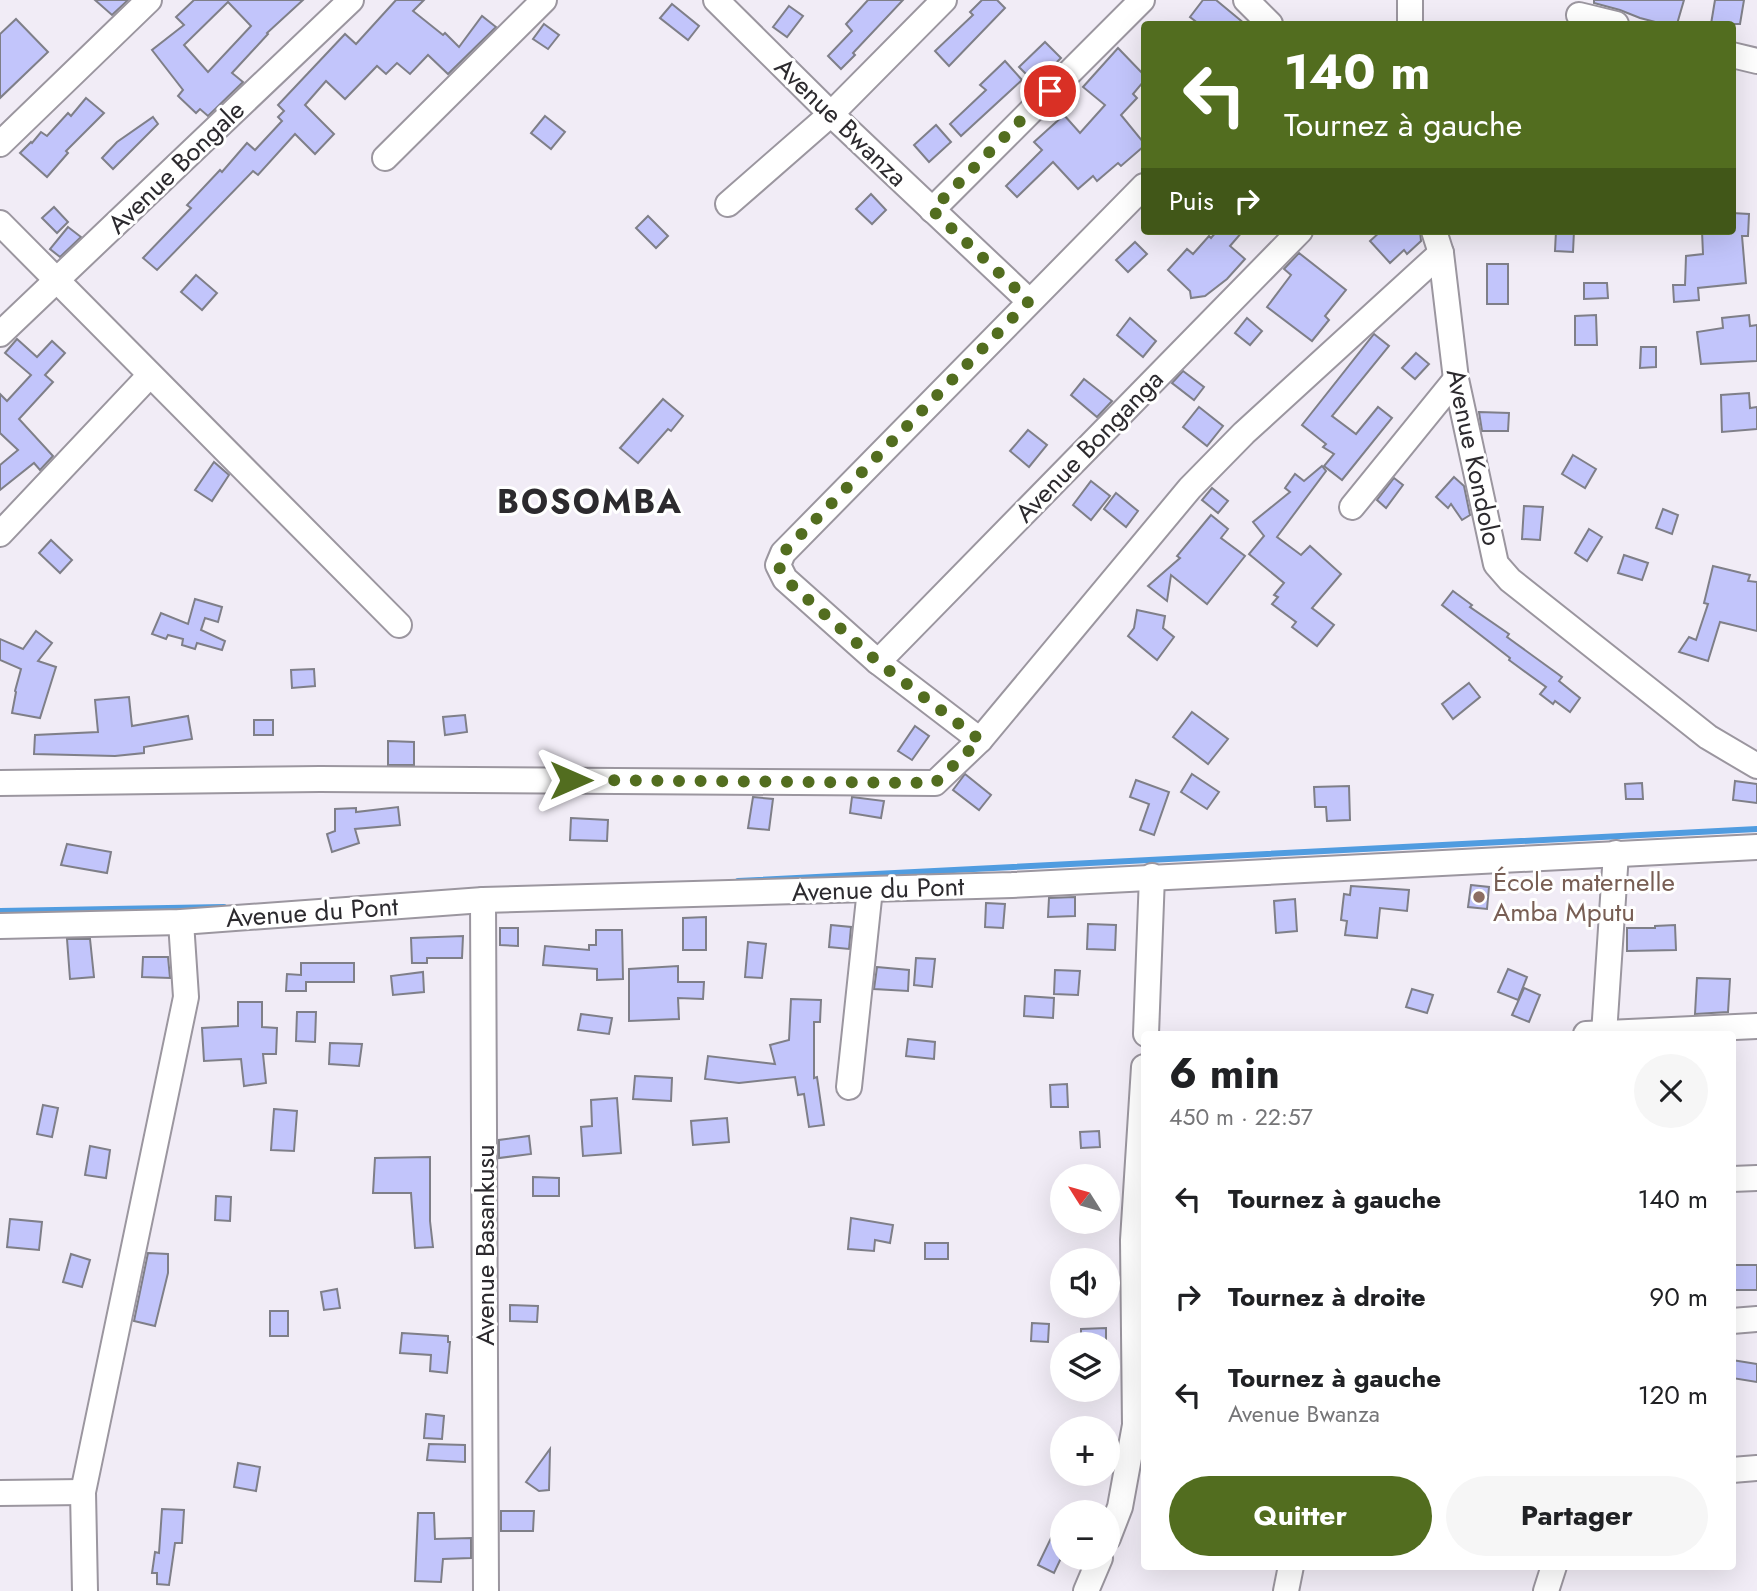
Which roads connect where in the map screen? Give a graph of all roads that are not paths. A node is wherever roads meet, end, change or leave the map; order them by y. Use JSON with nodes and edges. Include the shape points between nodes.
{"nodes":[{"id":1,"x":149,"y":0,"type":"edge"},
{"id":2,"x":351,"y":0,"type":"edge"},
{"id":3,"x":544,"y":0,"type":"edge"},
{"id":4,"x":944,"y":0,"type":"edge"},
{"id":5,"x":1142,"y":0,"type":"edge"},
{"id":6,"x":1246,"y":0,"type":"edge"},
{"id":7,"x":1410,"y":0,"type":"edge"},
{"id":8,"x":728,"y":4,"type":"edge"},
{"id":9,"x":1579,"y":15,"type":"dead end"},
{"id":10,"x":1267,"y":21,"type":"edge"},
{"id":11,"x":1410,"y":21,"type":"edge"},
{"id":12,"x":1604,"y":21,"type":"edge"},
{"id":13,"x":1736,"y":56,"type":"edge"},
{"id":14,"x":1757,"y":61,"type":"edge"},
{"id":15,"x":831,"y":114,"type":"junction"},
{"id":16,"x":0,"y":144,"type":"edge"},
{"id":17,"x":385,"y":159,"type":"dead end"},
{"id":18,"x":1141,"y":189,"type":"edge"},
{"id":19,"x":728,"y":204,"type":"dead end"},
{"id":20,"x":932,"y":210,"type":"junction"},
{"id":21,"x":0,"y":223,"type":"edge"},
{"id":22,"x":1296,"y":235,"type":"edge"},
{"id":23,"x":1438,"y":242,"type":"edge"},
{"id":24,"x":57,"y":281,"type":"junction"},
{"id":25,"x":1029,"y":301,"type":"junction"},
{"id":26,"x":0,"y":334,"type":"edge"},
{"id":27,"x":150,"y":375,"type":"junction"},
{"id":28,"x":1456,"y":379,"type":"junction"},
{"id":29,"x":1352,"y":507,"type":"dead end"},
{"id":30,"x":1,"y":530,"type":"edge"},
{"id":31,"x":400,"y":625,"type":"dead end"},
{"id":32,"x":878,"y":662,"type":"junction"},
{"id":33,"x":980,"y":740,"type":"junction"},
{"id":34,"x":1757,"y":766,"type":"edge"},
{"id":35,"x":0,"y":782,"type":"edge"},
{"id":36,"x":1757,"y":847,"type":"edge"},
{"id":37,"x":1616,"y":853,"type":"junction"},
{"id":38,"x":1152,"y":876,"type":"junction"},
{"id":39,"x":870,"y":889,"type":"junction"},
{"id":40,"x":483,"y":900,"type":"junction"},
{"id":41,"x":181,"y":922,"type":"junction"},
{"id":42,"x":0,"y":926,"type":"edge"},
{"id":43,"x":1757,"y":1026,"type":"edge"},
{"id":44,"x":1146,"y":1031,"type":"edge"},
{"id":45,"x":1598,"y":1031,"type":"edge"},
{"id":46,"x":1658,"y":1031,"type":"edge"},
{"id":47,"x":849,"y":1087,"type":"dead end"},
{"id":48,"x":1141,"y":1114,"type":"edge"},
{"id":49,"x":1757,"y":1178,"type":"edge"},
{"id":50,"x":1736,"y":1179,"type":"edge"},
{"id":51,"x":1757,"y":1319,"type":"edge"},
{"id":52,"x":1736,"y":1321,"type":"edge"},
{"id":53,"x":1139,"y":1326,"type":"edge"},
{"id":54,"x":1757,"y":1468,"type":"edge"},
{"id":55,"x":1736,"y":1470,"type":"edge"},
{"id":56,"x":83,"y":1492,"type":"junction"},
{"id":57,"x":0,"y":1493,"type":"edge"},
{"id":58,"x":1120,"y":1509,"type":"edge"},
{"id":59,"x":1095,"y":1570,"type":"edge"},
{"id":60,"x":1290,"y":1570,"type":"edge"},
{"id":61,"x":1553,"y":1570,"type":"edge"},
{"id":62,"x":85,"y":1591,"type":"edge"},
{"id":63,"x":486,"y":1591,"type":"edge"},
{"id":64,"x":1086,"y":1591,"type":"edge"},
{"id":65,"x":1286,"y":1591,"type":"edge"},
{"id":66,"x":1546,"y":1591,"type":"edge"}],
"edges":[{"from":1,"to":16,"type":"street"},
{"from":2,"to":24,"type":"street","name":"Avenue Bongale"},
{"from":3,"to":17,"type":"street"},
{"from":4,"to":15,"type":"street"},
{"from":5,"to":20,"type":"street"},
{"from":6,"to":10,"type":"street"},
{"from":7,"to":11,"type":"street"},
{"from":8,"to":15,"type":"street","name":"Avenue Bwanza"},
{"from":9,"to":12,"type":"street"},
{"from":13,"to":14,"type":"street"},
{"from":15,"to":19,"type":"street"},
{"from":15,"to":20,"type":"street","name":"Avenue Bwanza"},
{"from":18,"to":25,"type":"street"},
{"from":20,"to":25,"type":"street","name":"Avenue Bwanza"},
{"from":21,"to":24,"type":"street"},
{"from":22,"to":32,"type":"street","name":"Avenue Bonganga"},
{"from":23,"to":28,"type":"street","name":"Avenue Kondolo"},
{"from":23,"to":33,"type":"street","via":[[1190,488]]},
{"from":24,"to":26,"type":"street","name":"Avenue Bongale"},
{"from":24,"to":27,"type":"street"},
{"from":25,"to":32,"type":"street","via":[[783,553],[778,565],[785,579]]},
{"from":27,"to":30,"type":"street"},
{"from":27,"to":31,"type":"street"},
{"from":28,"to":29,"type":"street"},
{"from":28,"to":34,"type":"street","name":"Avenue Kondolo","via":[[1496,564],[1707,737]]},
{"from":32,"to":33,"type":"street"},
{"from":33,"to":35,"type":"street","via":[[935,783]]},
{"from":36,"to":37,"type":"street","name":"Avenue du Pont"},
{"from":37,"to":38,"type":"street","name":"Avenue du Pont"},
{"from":37,"to":45,"type":"street"},
{"from":38,"to":39,"type":"street","name":"Avenue du Pont"},
{"from":38,"to":44,"type":"street"},
{"from":39,"to":40,"type":"street","name":"Avenue du Pont"},
{"from":39,"to":47,"type":"street"},
{"from":40,"to":41,"type":"street","name":"Avenue du Pont"},
{"from":40,"to":63,"type":"street","name":"Avenue Basankusu"},
{"from":41,"to":42,"type":"street","name":"Avenue du Pont"},
{"from":41,"to":56,"type":"street","via":[[186,997]]},
{"from":43,"to":46,"type":"street"},
{"from":48,"to":53,"type":"street","via":[[1133,1240]]},
{"from":49,"to":50,"type":"street"},
{"from":51,"to":52,"type":"street"},
{"from":53,"to":58,"type":"street","via":[[1135,1425]]},
{"from":54,"to":55,"type":"street"},
{"from":56,"to":57,"type":"street"},
{"from":56,"to":62,"type":"street"},
{"from":59,"to":64,"type":"street"},
{"from":60,"to":65,"type":"street"},
{"from":61,"to":66,"type":"street"}]}
